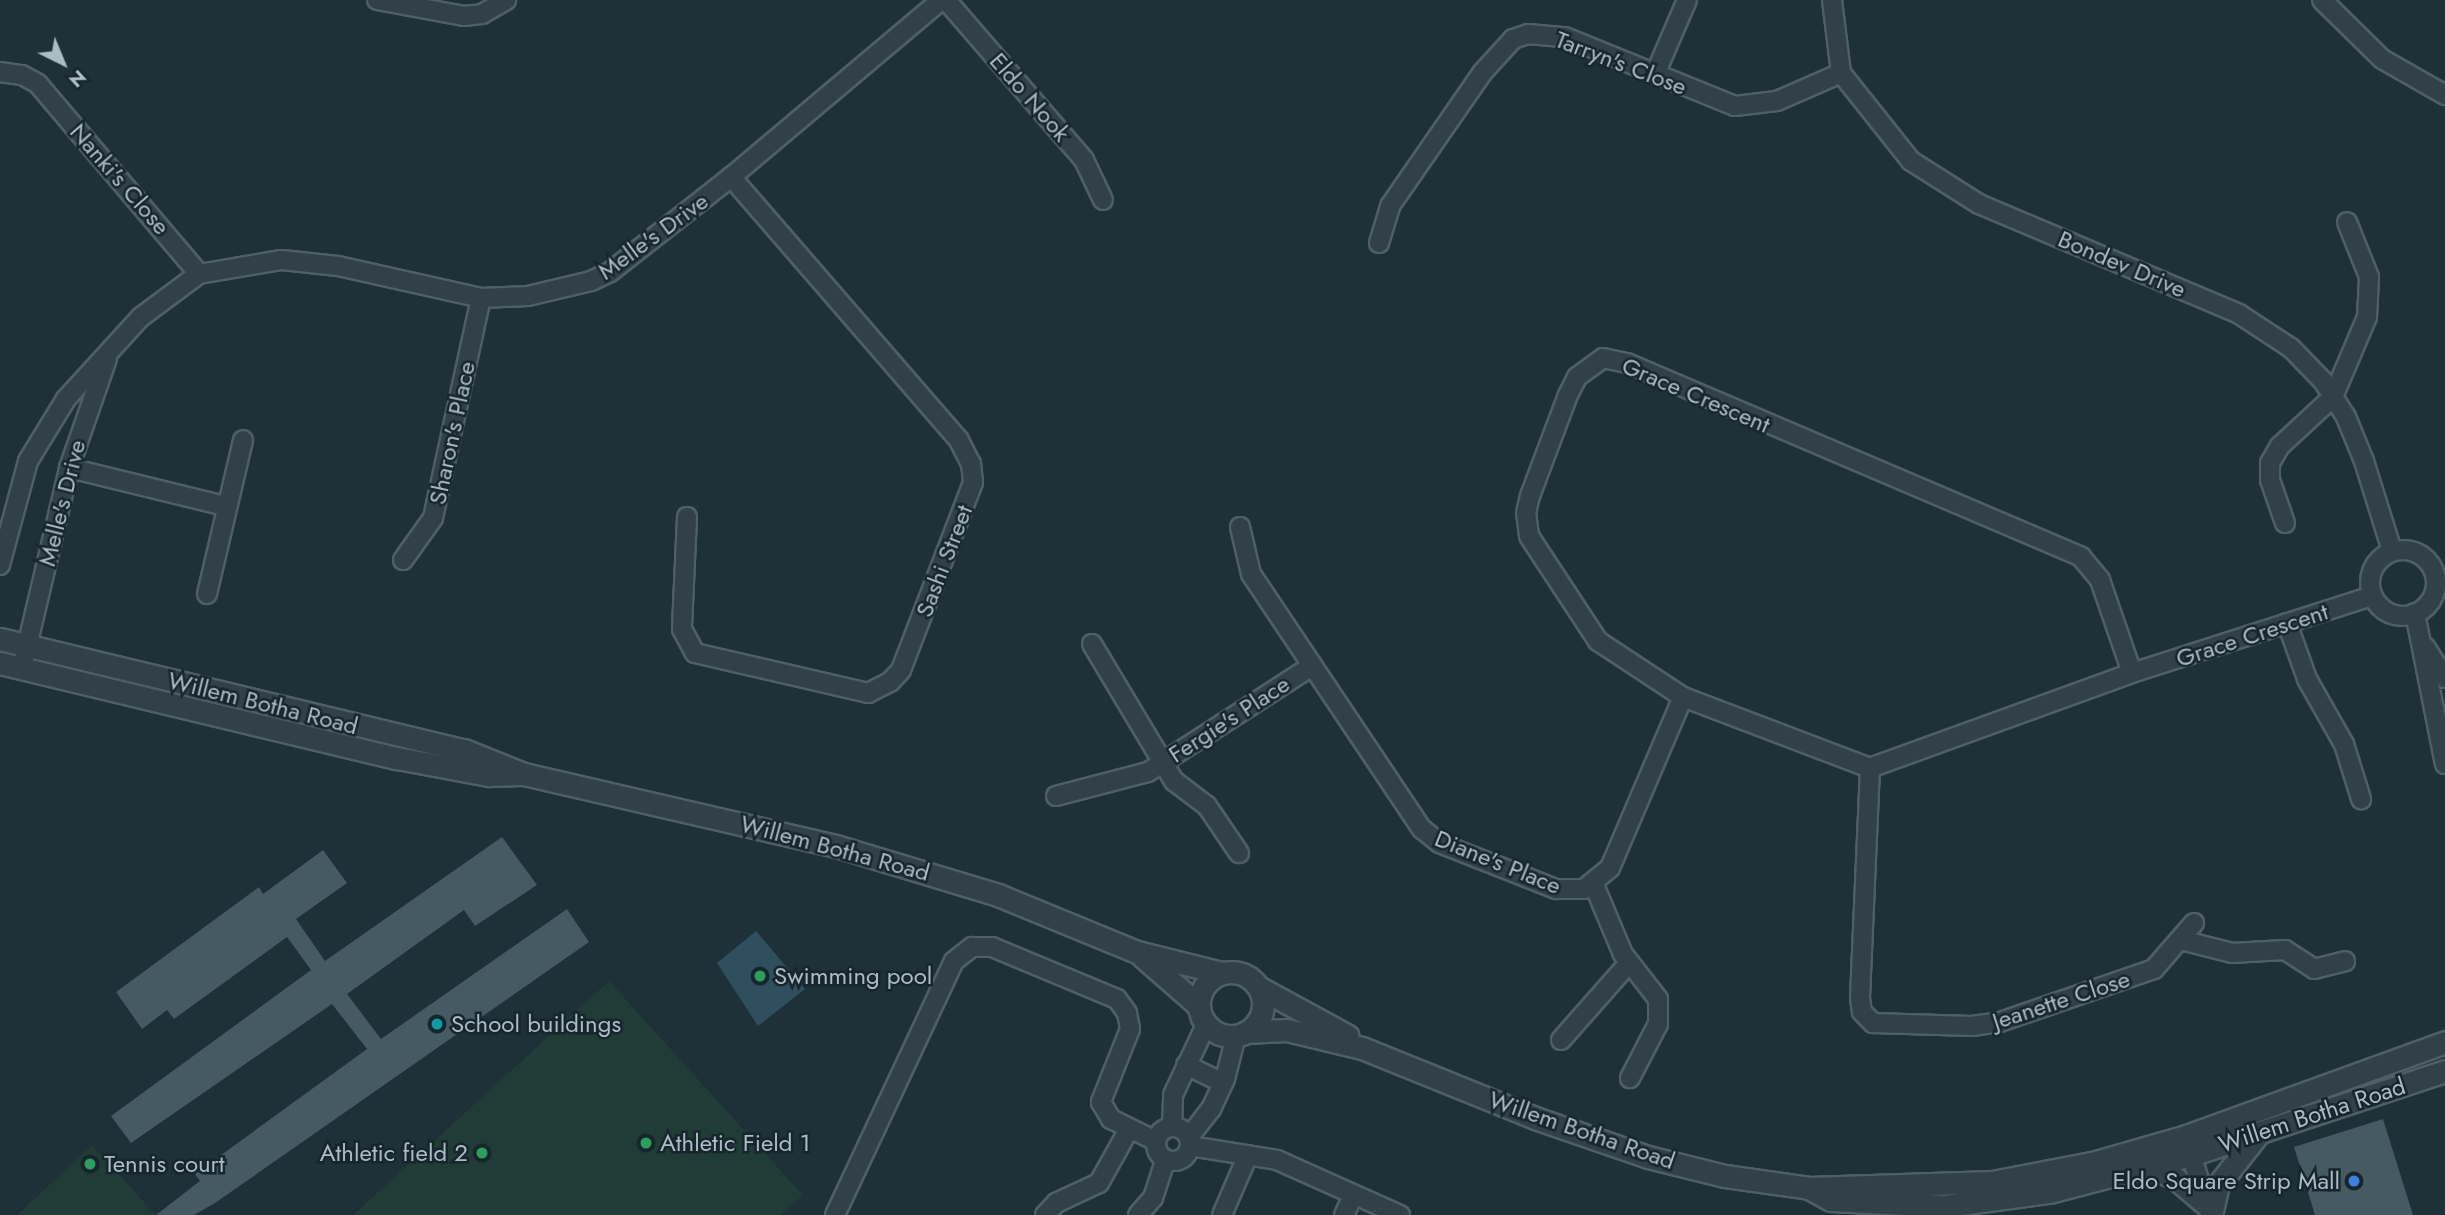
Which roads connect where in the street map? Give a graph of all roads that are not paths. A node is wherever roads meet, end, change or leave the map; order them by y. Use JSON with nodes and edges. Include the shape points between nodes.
{"nodes":[{"id":1,"x":377,"y":0,"type":"edge"},
{"id":2,"x":506,"y":0,"type":"edge"},
{"id":3,"x":941,"y":0,"type":"edge"},
{"id":4,"x":947,"y":0,"type":"edge"},
{"id":5,"x":1687,"y":0,"type":"edge"},
{"id":6,"x":1832,"y":0,"type":"edge"},
{"id":7,"x":2322,"y":0,"type":"edge"},
{"id":8,"x":0,"y":72,"type":"edge"},
{"id":9,"x":1656,"y":72,"type":"junction"},
{"id":10,"x":1841,"y":73,"type":"junction"},
{"id":11,"x":2445,"y":95,"type":"edge"},
{"id":12,"x":731,"y":177,"type":"junction"},
{"id":13,"x":1103,"y":200,"type":"dead end"},
{"id":14,"x":2347,"y":222,"type":"dead end"},
{"id":15,"x":1380,"y":243,"type":"dead end"},
{"id":16,"x":199,"y":275,"type":"junction"},
{"id":17,"x":481,"y":298,"type":"junction"},
{"id":18,"x":117,"y":341,"type":"junction"},
{"id":19,"x":2333,"y":397,"type":"junction"},
{"id":20,"x":243,"y":440,"type":"dead end"},
{"id":21,"x":69,"y":468,"type":"junction"},
{"id":22,"x":225,"y":506,"type":"junction"},
{"id":23,"x":687,"y":517,"type":"dead end"},
{"id":24,"x":2285,"y":523,"type":"dead end"},
{"id":25,"x":1240,"y":527,"type":"dead end"},
{"id":26,"x":2392,"y":551,"type":"junction"},
{"id":27,"x":403,"y":560,"type":"dead end"},
{"id":28,"x":0,"y":565,"type":"edge"},
{"id":29,"x":2440,"y":570,"type":"edge"},
{"id":30,"x":207,"y":594,"type":"dead end"},
{"id":31,"x":2372,"y":596,"type":"junction"},
{"id":32,"x":2415,"y":614,"type":"junction"},
{"id":33,"x":2287,"y":623,"type":"junction"},
{"id":34,"x":0,"y":639,"type":"edge"},
{"id":35,"x":1092,"y":644,"type":"dead end"},
{"id":36,"x":2423,"y":644,"type":"junction"},
{"id":37,"x":28,"y":647,"type":"junction"},
{"id":38,"x":0,"y":663,"type":"edge"},
{"id":39,"x":1310,"y":667,"type":"junction"},
{"id":40,"x":22,"y":669,"type":"junction"},
{"id":41,"x":2133,"y":673,"type":"junction"},
{"id":42,"x":2445,"y":678,"type":"edge"},
{"id":43,"x":1683,"y":697,"type":"junction"},
{"id":44,"x":2445,"y":764,"type":"edge"},
{"id":45,"x":1155,"y":767,"type":"junction"},
{"id":46,"x":1870,"y":768,"type":"junction"},
{"id":47,"x":524,"y":774,"type":"junction"},
{"id":48,"x":1056,"y":796,"type":"dead end"},
{"id":49,"x":2361,"y":799,"type":"dead end"},
{"id":50,"x":1239,"y":853,"type":"dead end"},
{"id":51,"x":1594,"y":885,"type":"junction"},
{"id":52,"x":2194,"y":923,"type":"dead end"},
{"id":53,"x":2181,"y":940,"type":"junction"},
{"id":54,"x":1137,"y":953,"type":"junction"},
{"id":55,"x":2345,"y":961,"type":"dead end"},
{"id":56,"x":1629,"y":963,"type":"junction"},
{"id":57,"x":1222,"y":973,"type":"junction"},
{"id":58,"x":1258,"y":987,"type":"junction"},
{"id":59,"x":1202,"y":1015,"type":"junction"},
{"id":60,"x":1241,"y":1034,"type":"junction"},
{"id":61,"x":1561,"y":1040,"type":"dead end"},
{"id":62,"x":2445,"y":1042,"type":"edge"},
{"id":63,"x":1362,"y":1048,"type":"junction"},
{"id":64,"x":1186,"y":1065,"type":"junction"},
{"id":65,"x":2445,"y":1071,"type":"edge"},
{"id":66,"x":1630,"y":1078,"type":"dead end"},
{"id":67,"x":1223,"y":1083,"type":"junction"},
{"id":68,"x":1172,"y":1127,"type":"junction"},
{"id":69,"x":1129,"y":1129,"type":"junction"},
{"id":70,"x":2259,"y":1133,"type":"junction"},
{"id":71,"x":1156,"y":1141,"type":"junction"},
{"id":72,"x":1189,"y":1141,"type":"junction"},
{"id":73,"x":2188,"y":1146,"type":"junction"},
{"id":74,"x":1248,"y":1155,"type":"junction"},
{"id":75,"x":1164,"y":1160,"type":"junction"},
{"id":76,"x":2150,"y":1167,"type":"junction"},
{"id":77,"x":1809,"y":1188,"type":"junction"},
{"id":78,"x":1353,"y":1196,"type":"junction"},
{"id":79,"x":2210,"y":1212,"type":"edge"},
{"id":80,"x":835,"y":1215,"type":"edge"},
{"id":81,"x":1045,"y":1215,"type":"edge"},
{"id":82,"x":1138,"y":1215,"type":"edge"},
{"id":83,"x":1223,"y":1215,"type":"edge"},
{"id":84,"x":1344,"y":1215,"type":"edge"},
{"id":85,"x":1399,"y":1215,"type":"edge"}],
"edges":[{"from":1,"to":2,"type":"street","via":[[464,16],[482,14]]},
{"from":3,"to":12,"type":"street","name":"Melle's Drive"},
{"from":4,"to":13,"type":"street","name":"Eldo Nook","via":[[1084,160]]},
{"from":5,"to":9,"type":"street"},
{"from":6,"to":10,"type":"street"},
{"from":7,"to":11,"type":"street","via":[[2382,59]]},
{"from":8,"to":16,"type":"street","name":"Nanki's Close","via":[[22,75],[38,84]]},
{"from":9,"to":10,"type":"street","name":"Tarryn's Close","via":[[1721,104],[1735,106],[1777,101]]},
{"from":9,"to":15,"type":"street","name":"Tarryn's Close","via":[[1566,37],[1528,34],[1513,39],[1482,73],[1390,206]]},
{"from":10,"to":19,"type":"street","name":"Bondev Drive","via":[[1912,162],[1944,185],[2269,330],[2323,381]]},
{"from":12,"to":17,"type":"street","name":"Melle's Drive","via":[[610,272],[572,287],[528,296]]},
{"from":12,"to":23,"type":"street","name":"Sashi Street","via":[[958,439],[971,464],[973,482],[901,670],[890,682],[868,693],[695,653],[682,629]]},
{"from":14,"to":19,"type":"street","via":[[2364,260],[2370,298],[2363,334]]},
{"from":16,"to":17,"type":"street","name":"Melle's Drive","via":[[282,260],[338,266]]},
{"from":16,"to":18,"type":"street","name":"Melle's Drive","via":[[169,294]]},
{"from":17,"to":27,"type":"street","name":"Sharon's Place","via":[[433,518]]},
{"from":18,"to":21,"type":"street","name":"Melle's Drive","via":[[99,373]]},
{"from":18,"to":28,"type":"street","name":"Melle's Drive","via":[[66,399],[28,461]]},
{"from":19,"to":24,"type":"street","via":[[2280,446],[2270,463],[2270,480]]},
{"from":19,"to":26,"type":"street","name":"Bondev Drive","via":[[2364,461]]},
{"from":20,"to":22,"type":"street"},
{"from":21,"to":22,"type":"street"},
{"from":21,"to":37,"type":"street","name":"Melle's Drive"},
{"from":22,"to":30,"type":"street"},
{"from":25,"to":39,"type":"street","name":"Diane's Place","via":[[1251,574]]},
{"from":26,"to":29,"type":"street","via":[[2413,551]]},
{"from":26,"to":31,"type":"street","via":[[2375,564]]},
{"from":29,"to":32,"type":"street","via":[[2433,596]]},
{"from":31,"to":32,"type":"street","via":[[2390,614]]},
{"from":31,"to":33,"type":"street","name":"Grace Crescent"},
{"from":32,"to":36,"type":"street"},
{"from":33,"to":41,"type":"street","name":"Grace Crescent"},
{"from":33,"to":49,"type":"street","via":[[2307,679],[2344,744]]},
{"from":34,"to":37,"type":"street","name":"Willem Botha Road"},
{"from":35,"to":45,"type":"street"},
{"from":36,"to":42,"type":"street"},
{"from":36,"to":44,"type":"street","via":[[2430,702]]},
{"from":37,"to":40,"type":"street","name":"Melle's Drive"},
{"from":37,"to":47,"type":"street","name":"Willem Botha Road","via":[[464,750]]},
{"from":38,"to":40,"type":"street","name":"Willem Botha Road"},
{"from":39,"to":45,"type":"street","name":"Fergie's Place"},
{"from":39,"to":51,"type":"street","name":"Diane's Place","via":[[1429,837],[1566,892]]},
{"from":40,"to":47,"type":"street","name":"Willem Botha Road","via":[[397,758],[489,775]]},
{"from":41,"to":43,"type":"street","name":"Grace Crescent","via":[[2100,580],[2081,557],[1627,363],[1603,358],[1577,377],[1568,395],[1530,496],[1526,513],[1529,536],[1598,641]]},
{"from":41,"to":46,"type":"street","name":"Grace Crescent"},
{"from":43,"to":46,"type":"street","name":"Grace Crescent"},
{"from":43,"to":51,"type":"street","name":"Diane's Place","via":[[1610,868]]},
{"from":45,"to":48,"type":"street","name":"Fergie's Place"},
{"from":45,"to":50,"type":"street","via":[[1207,806]]},
{"from":46,"to":53,"type":"street","name":"Jeanette Close","via":[[1860,998],[1862,1012],[1873,1023],[1972,1026],[2000,1022],[2154,970]]},
{"from":47,"to":54,"type":"street","name":"Willem Botha Road","via":[[912,867],[998,895]]},
{"from":51,"to":56,"type":"street"},
{"from":52,"to":53,"type":"street","name":"Jeanette Close"},
{"from":53,"to":55,"type":"street","via":[[2232,953],[2285,950],[2314,968]]},
{"from":54,"to":57,"type":"street","name":"Willem Botha Road"},
{"from":54,"to":59,"type":"street","name":"Willem Botha Road"},
{"from":56,"to":61,"type":"street"},
{"from":56,"to":66,"type":"street","via":[[1653,989],[1659,1011],[1658,1024]]},
{"from":57,"to":58,"type":"street","via":[[1242,974]]},
{"from":57,"to":59,"type":"street","via":[[1205,985]]},
{"from":58,"to":60,"type":"street","via":[[1263,1007],[1254,1026]]},
{"from":58,"to":63,"type":"street","name":"Willem Botha Road"},
{"from":59,"to":60,"type":"street","via":[[1225,1036]]},
{"from":59,"to":64,"type":"street"},
{"from":60,"to":63,"type":"street","name":"Willem Botha Road","via":[[1287,1030]]},
{"from":60,"to":67,"type":"street"},
{"from":62,"to":73,"type":"street","name":"Willem Botha Road"},
{"from":63,"to":77,"type":"street","name":"Willem Botha Road","via":[[1535,1118],[1648,1157],[1725,1176]]},
{"from":64,"to":67,"type":"street"},
{"from":64,"to":68,"type":"street","via":[[1173,1096]]},
{"from":65,"to":70,"type":"street","name":"Willem Botha Road"},
{"from":67,"to":72,"type":"street"},
{"from":68,"to":71,"type":"street"},
{"from":68,"to":72,"type":"street"},
{"from":69,"to":71,"type":"street"},
{"from":69,"to":80,"type":"street","via":[[1111,1119],[1101,1102],[1130,1029],[1122,1006],[1110,996],[992,947],[972,947],[954,961]]},
{"from":69,"to":81,"type":"street","via":[[1099,1183],[1056,1203]]},
{"from":70,"to":73,"type":"street","name":"Willem Botha Road"},
{"from":70,"to":79,"type":"street","via":[[2218,1185]]},
{"from":71,"to":75,"type":"street"},
{"from":72,"to":74,"type":"street"},
{"from":72,"to":75,"type":"street","via":[[1178,1161]]},
{"from":73,"to":76,"type":"street","name":"Willem Botha Road"},
{"from":73,"to":77,"type":"street","name":"Willem Botha Road","via":[[1992,1182]]},
{"from":73,"to":79,"type":"street"},
{"from":74,"to":78,"type":"street","via":[[1301,1169]]},
{"from":74,"to":83,"type":"street"},
{"from":75,"to":82,"type":"street","via":[[1153,1198]]},
{"from":76,"to":77,"type":"street","name":"Willem Botha Road","via":[[2049,1192],[1945,1206],[1831,1200]]},
{"from":76,"to":79,"type":"street","via":[[2175,1178]]},
{"from":78,"to":84,"type":"street"},
{"from":78,"to":85,"type":"street"}]}
